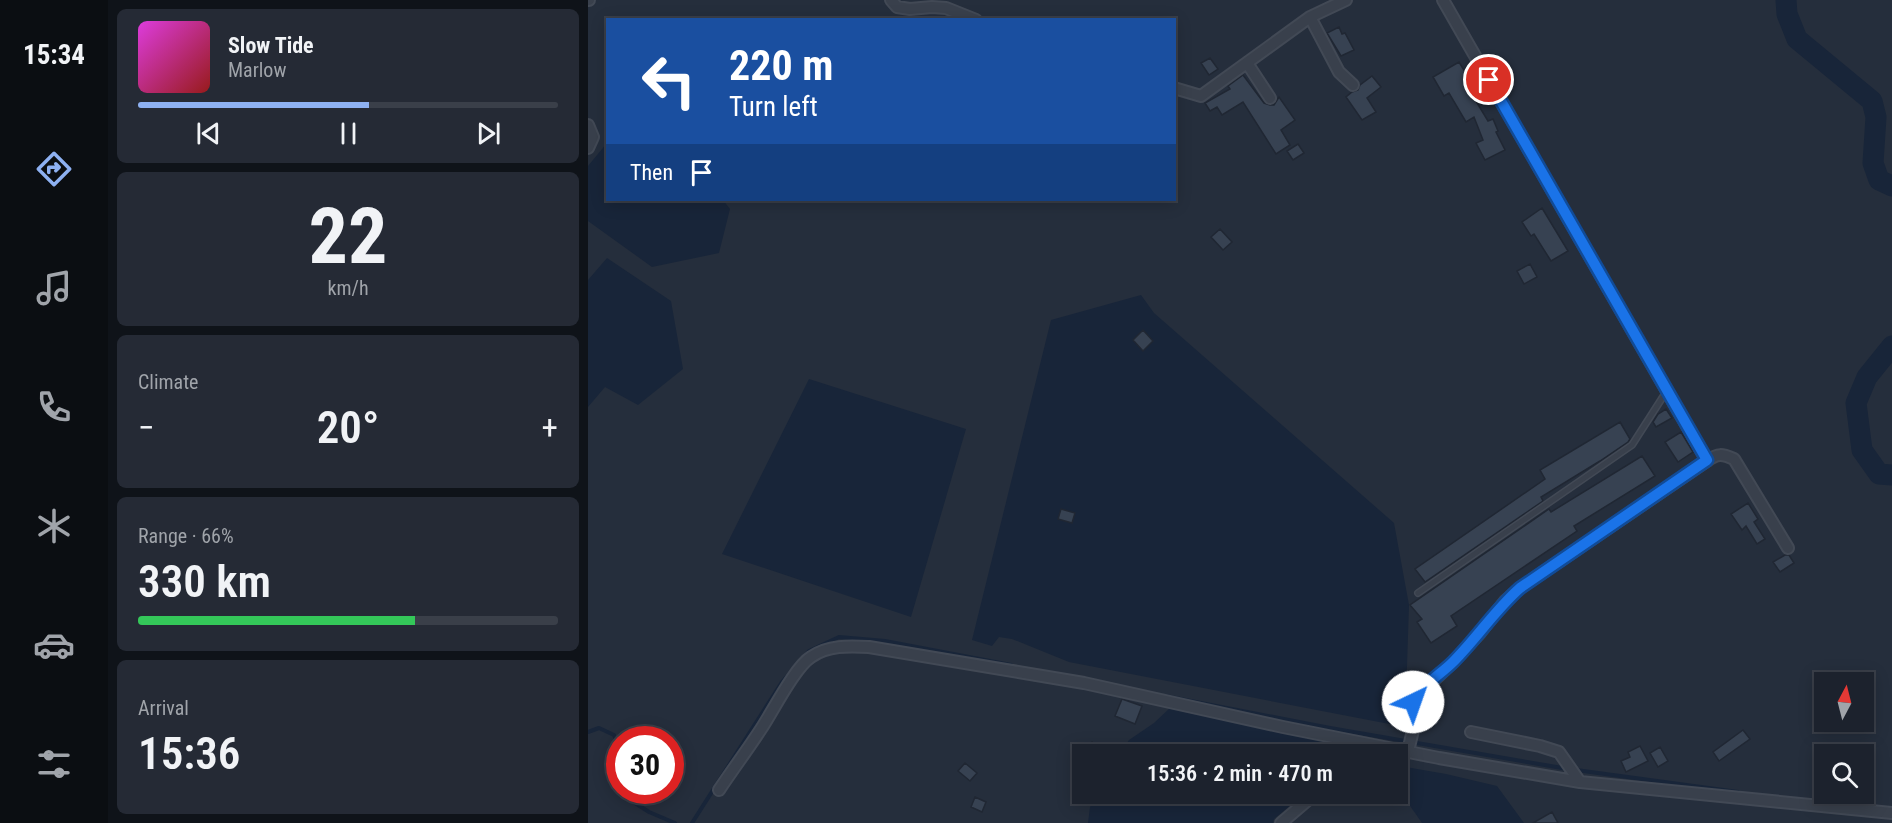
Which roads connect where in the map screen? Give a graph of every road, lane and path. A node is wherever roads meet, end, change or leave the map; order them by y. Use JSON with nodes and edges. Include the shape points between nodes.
{"nodes":[{"id":1,"x":891,"y":0,"type":"edge"},
{"id":2,"x":1346,"y":0,"type":"edge"},
{"id":3,"x":1443,"y":0,"type":"edge"},
{"id":4,"x":1310,"y":17,"type":"junction"},
{"id":5,"x":971,"y":18,"type":"edge"},
{"id":6,"x":1247,"y":63,"type":"junction"},
{"id":7,"x":1353,"y":85,"type":"dead end"},
{"id":8,"x":1176,"y":89,"type":"edge"},
{"id":9,"x":1270,"y":98,"type":"dead end"},
{"id":10,"x":588,"y":125,"type":"edge"},
{"id":11,"x":588,"y":148,"type":"edge"},
{"id":12,"x":1666,"y":392,"type":"junction"},
{"id":13,"x":1707,"y":460,"type":"junction"},
{"id":14,"x":1788,"y":548,"type":"dead end"},
{"id":15,"x":1418,"y":593,"type":"dead end"},
{"id":16,"x":1471,"y":732,"type":"dead end"},
{"id":17,"x":1368,"y":744,"type":"edge"},
{"id":18,"x":1410,"y":745,"type":"joint"},
{"id":19,"x":1577,"y":777,"type":"junction"},
{"id":20,"x":719,"y":790,"type":"dead end"},
{"id":21,"x":1303,"y":804,"type":"edge"},
{"id":22,"x":1892,"y":813,"type":"edge"},
{"id":23,"x":1281,"y":823,"type":"edge"}],
"edges":[{"from":1,"to":5,"type":"street","via":[[897,7],[946,8]]},
{"from":2,"to":4,"type":"street"},
{"from":3,"to":12,"type":"street"},
{"from":4,"to":6,"type":"street"},
{"from":4,"to":7,"type":"street","via":[[1339,72]]},
{"from":6,"to":8,"type":"street","via":[[1201,96]]},
{"from":6,"to":9,"type":"street"},
{"from":10,"to":11,"type":"street","via":[[593,137]]},
{"from":12,"to":13,"type":"street"},
{"from":12,"to":15,"type":"lane","via":[[1632,445]]},
{"from":13,"to":14,"type":"street","via":[[1716,454],[1734,459]]},
{"from":13,"to":18,"type":"street","via":[[1505,601],[1480,633],[1413,702],[1415,722]]},
{"from":16,"to":19,"type":"street","via":[[1558,752]]},
{"from":17,"to":20,"type":"street","via":[[1084,683],[849,646],[826,649],[809,658]]},
{"from":18,"to":19,"type":"street","via":[[1439,758]]},
{"from":19,"to":22,"type":"street"},
{"from":21,"to":23,"type":"street"}]}
